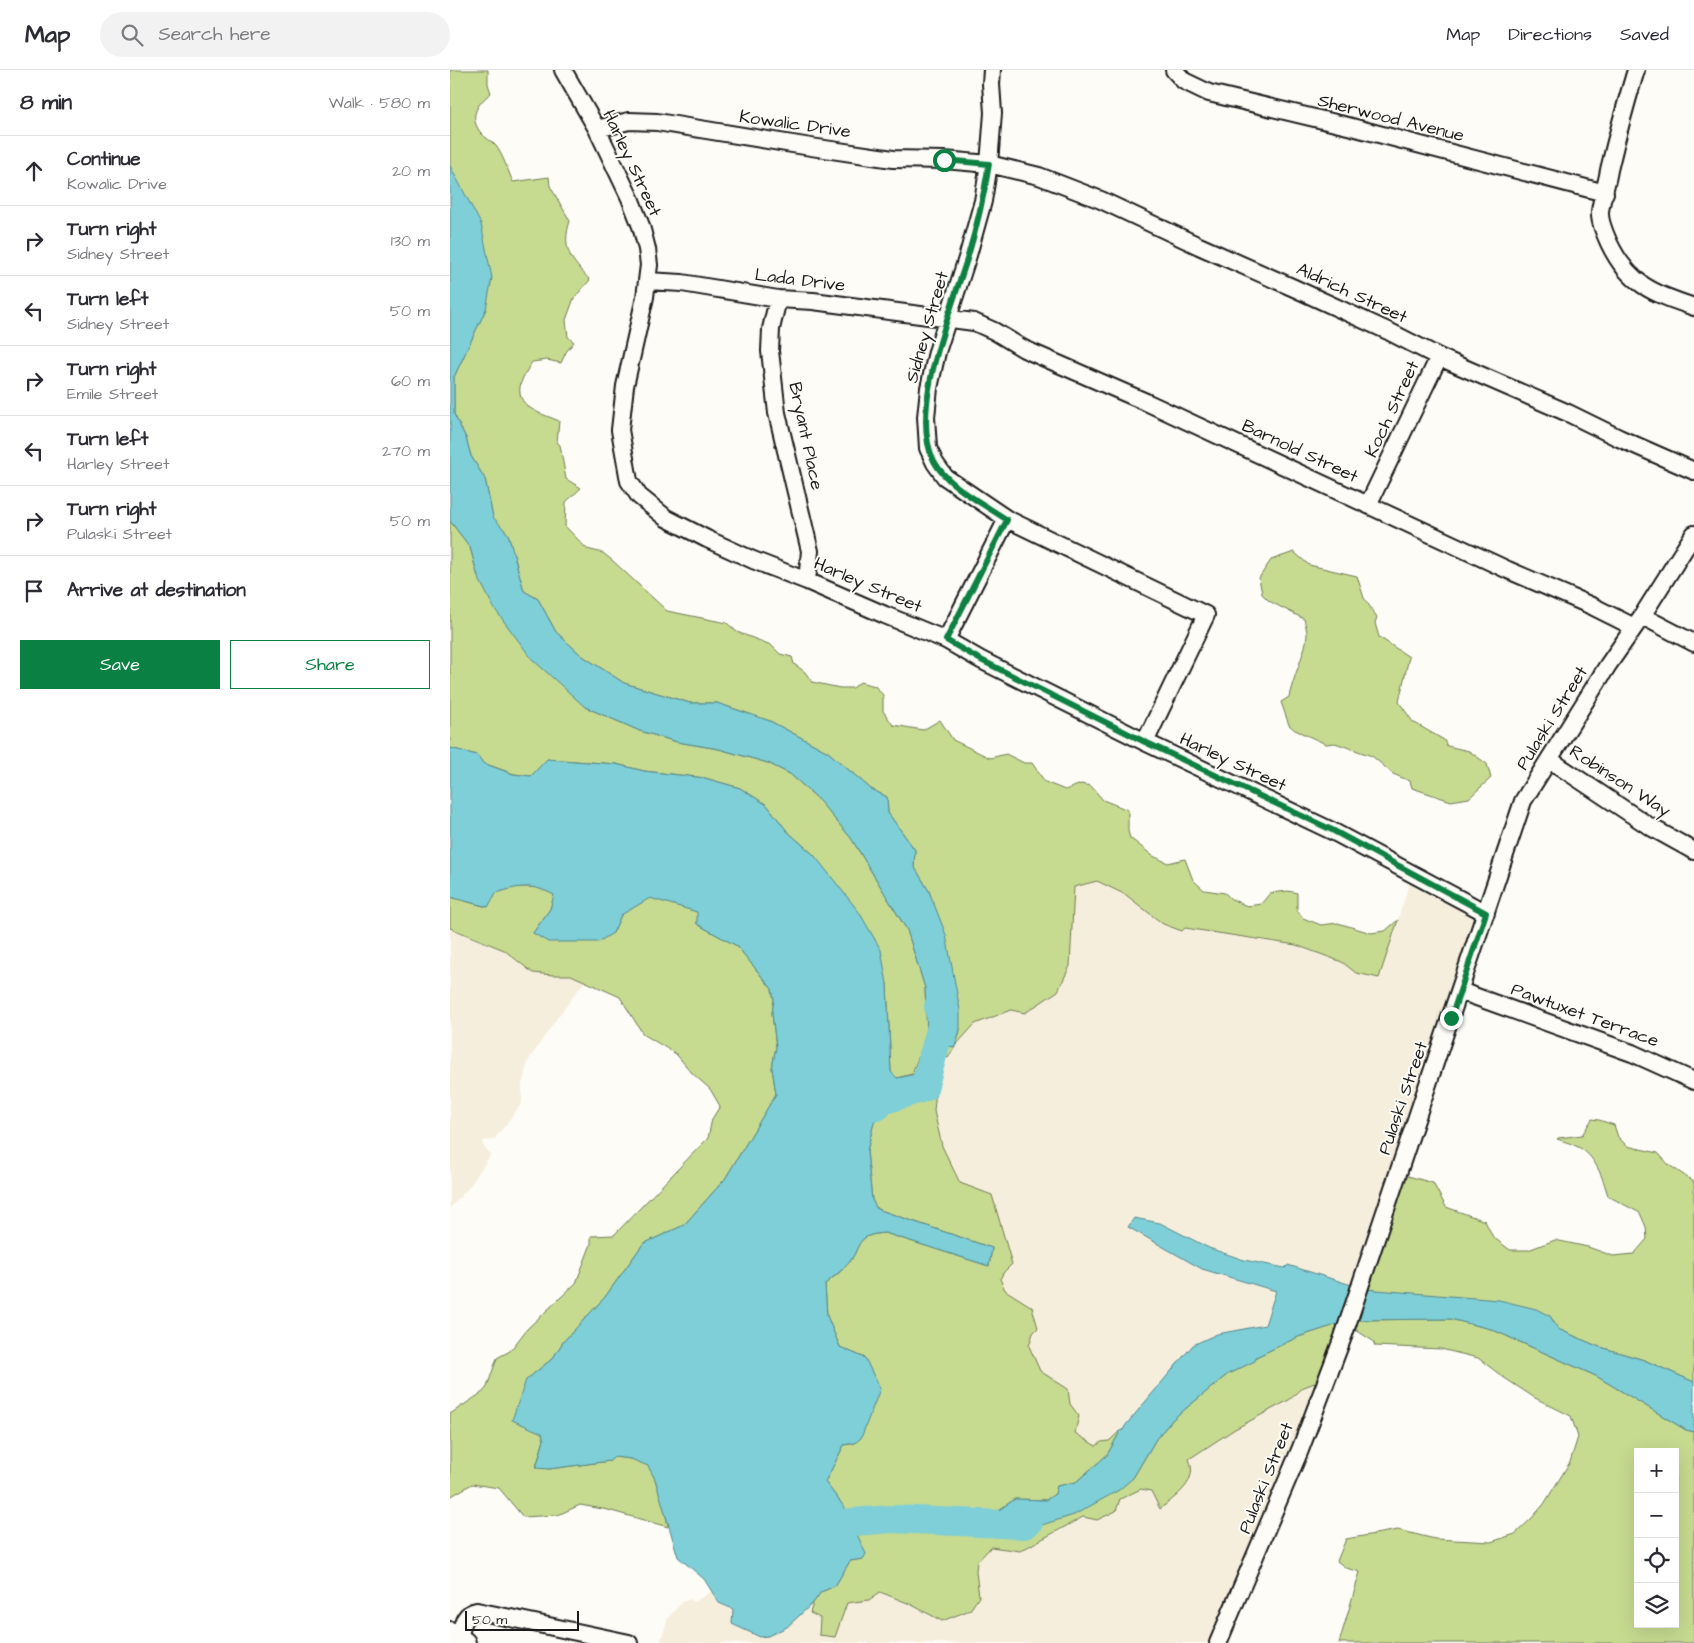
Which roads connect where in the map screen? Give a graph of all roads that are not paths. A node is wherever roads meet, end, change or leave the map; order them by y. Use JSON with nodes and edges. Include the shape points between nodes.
{"nodes":[{"id":1,"x":563,"y":70,"type":"edge"},
{"id":2,"x":992,"y":70,"type":"edge"},
{"id":3,"x":1174,"y":70,"type":"edge"},
{"id":4,"x":1636,"y":70,"type":"edge"},
{"id":5,"x":597,"y":129,"type":"junction"},
{"id":6,"x":989,"y":164,"type":"junction"},
{"id":7,"x":1604,"y":192,"type":"junction"},
{"id":8,"x":647,"y":281,"type":"junction"},
{"id":9,"x":778,"y":299,"type":"junction"},
{"id":10,"x":1694,"y":307,"type":"edge"},
{"id":11,"x":947,"y":318,"type":"junction"},
{"id":12,"x":1439,"y":357,"type":"junction"},
{"id":13,"x":1694,"y":471,"type":"edge"},
{"id":14,"x":1368,"y":505,"type":"junction"},
{"id":15,"x":1007,"y":520,"type":"junction"},
{"id":16,"x":1694,"y":534,"type":"edge"},
{"id":17,"x":807,"y":581,"type":"junction"},
{"id":18,"x":1638,"y":622,"type":"junction"},
{"id":19,"x":946,"y":640,"type":"junction"},
{"id":20,"x":1694,"y":644,"type":"edge"},
{"id":21,"x":1145,"y":742,"type":"junction"},
{"id":22,"x":1550,"y":760,"type":"junction"},
{"id":23,"x":1694,"y":851,"type":"edge"},
{"id":24,"x":1486,"y":913,"type":"junction"},
{"id":25,"x":1460,"y":991,"type":"junction"},
{"id":26,"x":1694,"y":1081,"type":"edge"},
{"id":27,"x":458,"y":1638,"type":"edge"},
{"id":28,"x":629,"y":1643,"type":"edge"},
{"id":29,"x":1218,"y":1643,"type":"edge"}],
"edges":[{"from":1,"to":5,"type":"street","name":"Harley Street"},
{"from":2,"to":6,"type":"street","name":"Sidney Street"},
{"from":3,"to":7,"type":"street","name":"Sherwood Avenue","via":[[1184,81],[1209,93]]},
{"from":4,"to":7,"type":"street"},
{"from":5,"to":6,"type":"street","name":"Kowalic Drive","via":[[629,121],[657,122],[893,159]]},
{"from":5,"to":8,"type":"street","name":"Harley Street","via":[[641,226],[649,265]]},
{"from":6,"to":11,"type":"street","name":"Sidney Street","via":[[983,201]]},
{"from":6,"to":12,"type":"street","name":"Aldrich Street","via":[[1046,178],[1100,200]]},
{"from":7,"to":10,"type":"street","via":[[1600,212],[1604,233],[1625,271],[1662,296]]},
{"from":8,"to":9,"type":"street","name":"Lada Drive","via":[[682,283]]},
{"from":8,"to":17,"type":"street","name":"Harley Street","via":[[621,411],[620,430],[629,480],[639,496],[666,518],[753,560]]},
{"from":9,"to":11,"type":"street","name":"Lada Drive"},
{"from":9,"to":17,"type":"street","name":"Bryant Place","via":[[770,352],[777,413],[810,552]]},
{"from":11,"to":14,"type":"street","name":"Barnold Street","via":[[974,322],[1024,348]]},
{"from":11,"to":15,"type":"street","name":"Sidney Street","via":[[929,388],[926,417],[928,448],[945,476]]},
{"from":12,"to":13,"type":"street","name":"Aldrich Street"},
{"from":12,"to":14,"type":"street","name":"Koch Street"},
{"from":14,"to":18,"type":"street","name":"Barnold Street","via":[[1508,570]]},
{"from":15,"to":19,"type":"street"},
{"from":15,"to":21,"type":"street","name":"Sidney Street","via":[[1206,614]]},
{"from":16,"to":18,"type":"street","name":"Pulaski Street"},
{"from":17,"to":19,"type":"street","name":"Harley Street"},
{"from":18,"to":20,"type":"street","name":"Barnold Street"},
{"from":18,"to":22,"type":"street","name":"Pulaski Street"},
{"from":19,"to":21,"type":"street","name":"Harley Street"},
{"from":21,"to":24,"type":"street","name":"Harley Street","via":[[1332,830]]},
{"from":22,"to":23,"type":"street","name":"Robinson Way","via":[[1649,826]]},
{"from":22,"to":24,"type":"street","name":"Pulaski Street","via":[[1521,807]]},
{"from":24,"to":25,"type":"street","name":"Pulaski Street"},
{"from":25,"to":26,"type":"street","name":"Pawtuxet Terrace","via":[[1632,1053]]},
{"from":25,"to":29,"type":"street","name":"Pulaski Street","via":[[1343,1337],[1300,1450]]},
{"from":27,"to":28,"type":"street","via":[[467,1615],[477,1611]]}]}
